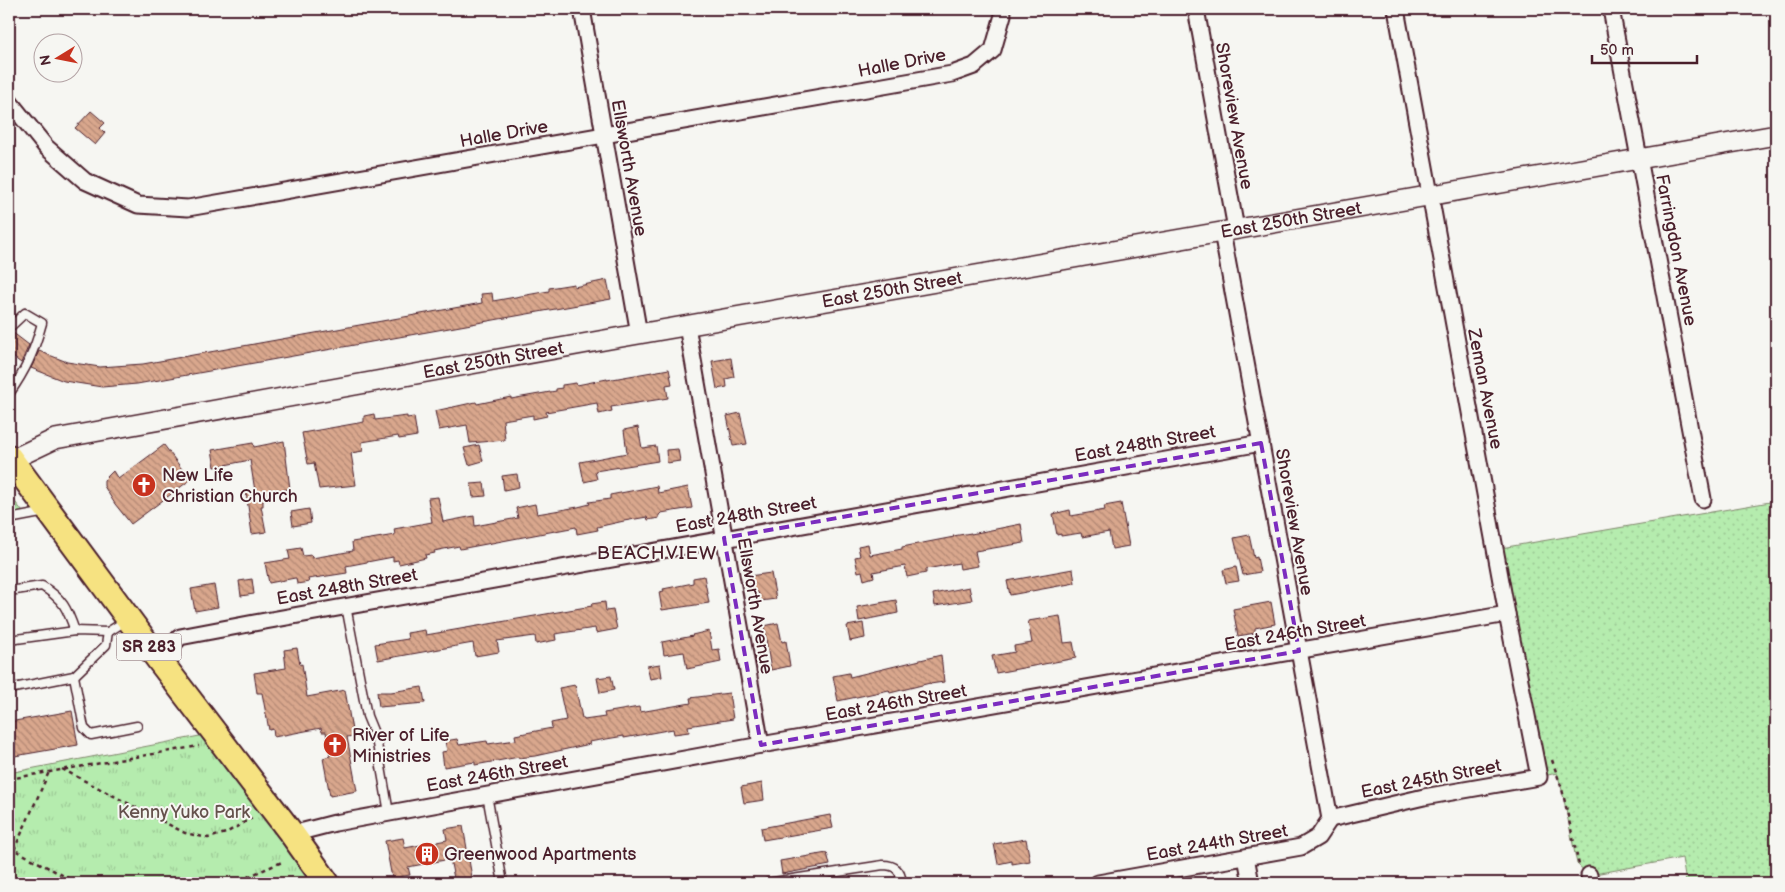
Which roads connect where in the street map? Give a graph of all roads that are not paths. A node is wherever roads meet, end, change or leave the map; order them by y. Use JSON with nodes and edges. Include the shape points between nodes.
{"nodes":[{"id":1,"x":582,"y":9,"type":"edge"},
{"id":2,"x":1002,"y":9,"type":"edge"},
{"id":3,"x":1196,"y":9,"type":"edge"},
{"id":4,"x":1396,"y":9,"type":"edge"},
{"id":5,"x":1611,"y":9,"type":"edge"},
{"id":6,"x":9,"y":101,"type":"edge"},
{"id":7,"x":1776,"y":135,"type":"edge"},
{"id":8,"x":604,"y":136,"type":"junction"},
{"id":9,"x":1640,"y":159,"type":"junction"},
{"id":10,"x":1430,"y":195,"type":"junction"},
{"id":11,"x":1229,"y":230,"type":"junction"},
{"id":12,"x":687,"y":326,"type":"junction"},
{"id":13,"x":9,"y":328,"type":"edge"},
{"id":14,"x":639,"y":334,"type":"junction"},
{"id":15,"x":9,"y":394,"type":"edge"},
{"id":16,"x":1260,"y":442,"type":"junction"},
{"id":17,"x":10,"y":459,"type":"edge"},
{"id":18,"x":1704,"y":499,"type":"dead end"},
{"id":19,"x":50,"y":511,"type":"junction"},
{"id":20,"x":9,"y":519,"type":"edge"},
{"id":21,"x":724,"y":538,"type":"junction"},
{"id":22,"x":9,"y":590,"type":"edge"},
{"id":23,"x":346,"y":606,"type":"junction"},
{"id":24,"x":1508,"y":614,"type":"junction"},
{"id":25,"x":129,"y":619,"type":"junction"},
{"id":26,"x":75,"y":631,"type":"junction"},
{"id":27,"x":108,"y":632,"type":"junction"},
{"id":28,"x":9,"y":640,"type":"edge"},
{"id":29,"x":1299,"y":651,"type":"junction"},
{"id":30,"x":158,"y":660,"type":"junction"},
{"id":31,"x":74,"y":676,"type":"junction"},
{"id":32,"x":9,"y":689,"type":"edge"},
{"id":33,"x":137,"y":726,"type":"dead end"},
{"id":34,"x":761,"y":745,"type":"junction"},
{"id":35,"x":1539,"y":777,"type":"joint"},
{"id":36,"x":487,"y":795,"type":"junction"},
{"id":37,"x":389,"y":813,"type":"junction"},
{"id":38,"x":1330,"y":819,"type":"junction"},
{"id":39,"x":292,"y":834,"type":"junction"},
{"id":40,"x":1246,"y":857,"type":"junction"},
{"id":41,"x":327,"y":883,"type":"edge"},
{"id":42,"x":503,"y":883,"type":"edge"},
{"id":43,"x":767,"y":883,"type":"edge"},
{"id":44,"x":902,"y":883,"type":"edge"},
{"id":45,"x":1098,"y":883,"type":"edge"},
{"id":46,"x":1251,"y":883,"type":"edge"}],
"edges":[{"from":1,"to":8,"type":"street","name":"Ellsworth Avenue"},
{"from":2,"to":8,"type":"street","name":"Halle Drive","via":[[993,50],[974,66],[952,74]]},
{"from":3,"to":11,"type":"street","name":"Shoreview Avenue"},
{"from":4,"to":10,"type":"street","name":"Zeman Avenue"},
{"from":5,"to":9,"type":"street","name":"Farringdon Avenue"},
{"from":6,"to":8,"type":"street","name":"Halle Drive","via":[[46,147],[85,181],[138,204],[188,208]]},
{"from":7,"to":9,"type":"street","name":"East 250th Street"},
{"from":8,"to":14,"type":"street","name":"Ellsworth Avenue"},
{"from":9,"to":10,"type":"street","name":"East 250th Street"},
{"from":9,"to":18,"type":"street","name":"Farringdon Avenue"},
{"from":10,"to":11,"type":"street","name":"East 250th Street"},
{"from":10,"to":24,"type":"street","name":"Zeman Avenue"},
{"from":11,"to":12,"type":"street","name":"East 250th Street"},
{"from":11,"to":16,"type":"street","name":"Shoreview Avenue"},
{"from":12,"to":14,"type":"street","name":"East 250th Street"},
{"from":12,"to":21,"type":"street","name":"Ellsworth Avenue"},
{"from":13,"to":15,"type":"lane","via":[[25,313],[42,323],[26,370]]},
{"from":14,"to":17,"type":"street","name":"East 250th Street","via":[[55,439]]},
{"from":16,"to":21,"type":"street","name":"East 248th Street"},
{"from":16,"to":29,"type":"street","name":"Shoreview Avenue"},
{"from":17,"to":19,"type":"main road","number":"SR 283"},
{"from":19,"to":20,"type":"lane"},
{"from":19,"to":25,"type":"main road","number":"SR 283"},
{"from":21,"to":23,"type":"street","name":"East 248th Street"},
{"from":21,"to":34,"type":"street","name":"Ellsworth Avenue"},
{"from":22,"to":26,"type":"lane","via":[[42,586],[56,594]]},
{"from":23,"to":30,"type":"street","name":"East 248th Street","via":[[180,638]]},
{"from":23,"to":37,"type":"lane","via":[[367,716],[376,738]]},
{"from":24,"to":29,"type":"street","name":"East 246th Street"},
{"from":24,"to":35,"type":"street","name":"Zeman Avenue"},
{"from":25,"to":27,"type":"lane"},
{"from":25,"to":30,"type":"main road","number":"SR 283"},
{"from":26,"to":27,"type":"lane"},
{"from":26,"to":28,"type":"lane"},
{"from":27,"to":31,"type":"lane","via":[[106,645]]},
{"from":29,"to":34,"type":"street","name":"East 246th Street"},
{"from":29,"to":38,"type":"street","name":"Shoreview Avenue"},
{"from":30,"to":39,"type":"main road","number":"SR 283"},
{"from":31,"to":32,"type":"lane"},
{"from":31,"to":33,"type":"lane","via":[[84,728],[91,736]]},
{"from":34,"to":36,"type":"street","name":"East 246th Street"},
{"from":35,"to":38,"type":"street","name":"East 245th Street","via":[[1424,797]]},
{"from":36,"to":37,"type":"street","name":"East 246th Street"},
{"from":36,"to":42,"type":"lane"},
{"from":37,"to":39,"type":"street","name":"East 246th Street"},
{"from":38,"to":40,"type":"street","name":"East 244th Street","via":[[1318,837],[1301,847]]},
{"from":39,"to":41,"type":"main road","number":"SR 283"},
{"from":40,"to":45,"type":"street","name":"East 244th Street"},
{"from":40,"to":46,"type":"street"},
{"from":43,"to":44,"type":"lane","via":[[891,865],[898,869]]}]}
